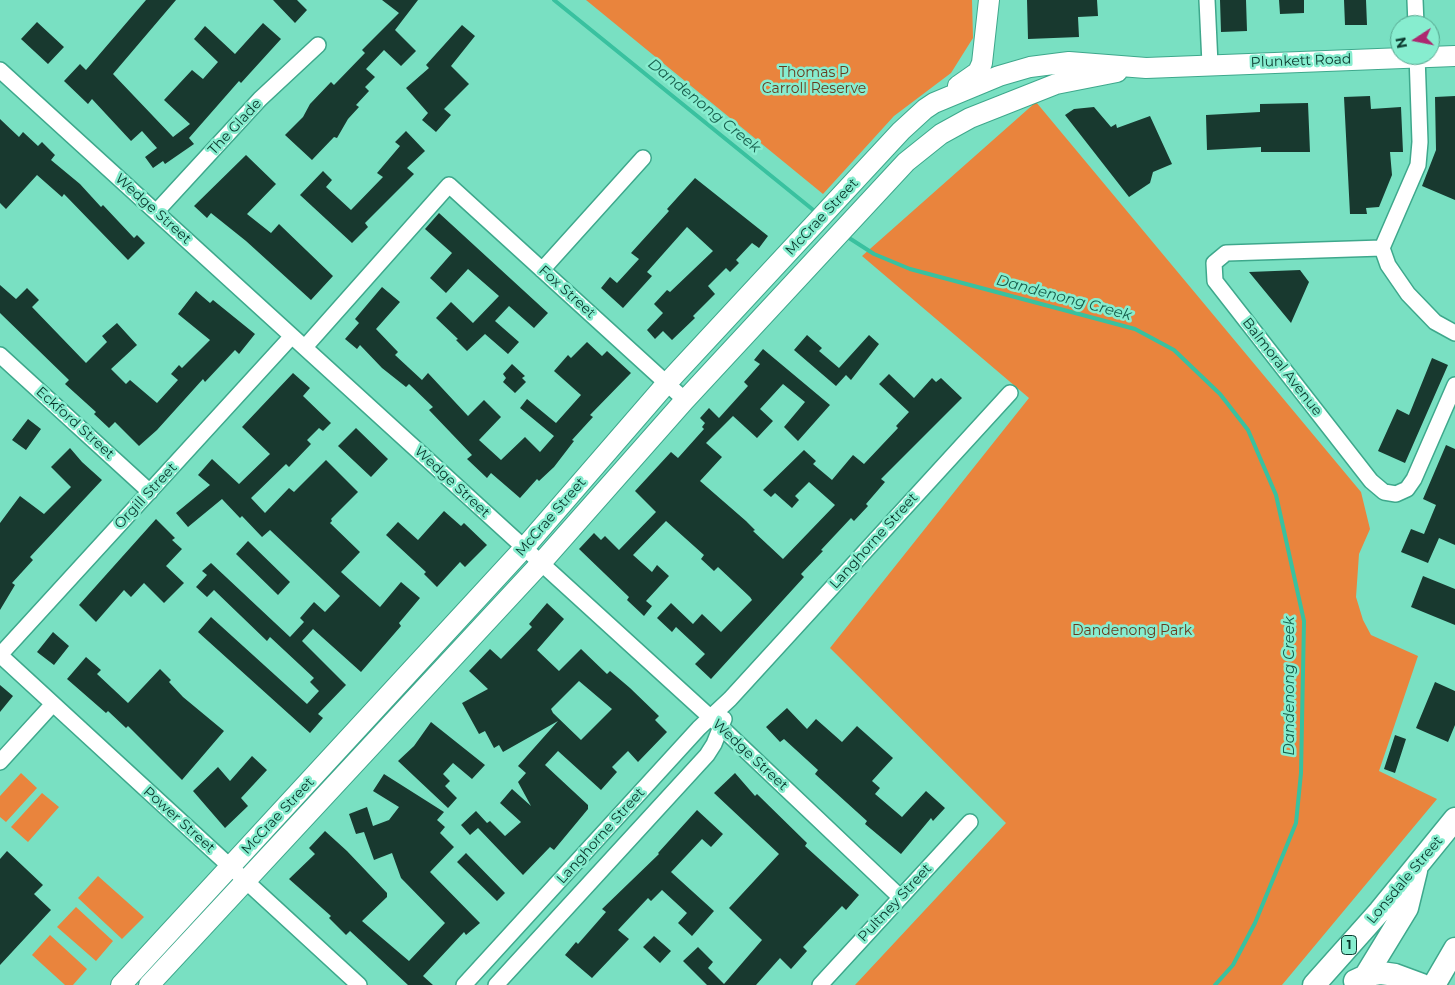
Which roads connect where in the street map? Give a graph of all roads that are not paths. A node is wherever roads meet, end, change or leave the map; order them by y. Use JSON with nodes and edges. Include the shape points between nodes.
{"nodes":[{"id":1,"x":1207,"y":0,"type":"edge"},
{"id":2,"x":1415,"y":0,"type":"edge"},
{"id":3,"x":989,"y":6,"type":"edge"},
{"id":4,"x":1416,"y":15,"type":"edge"},
{"id":5,"x":318,"y":46,"type":"dead end"},
{"id":6,"x":1440,"y":56,"type":"edge"},
{"id":7,"x":1455,"y":56,"type":"edge"},
{"id":8,"x":1390,"y":57,"type":"edge"},
{"id":9,"x":1210,"y":64,"type":"junction"},
{"id":10,"x":1417,"y":65,"type":"edge"},
{"id":11,"x":1146,"y":68,"type":"junction"},
{"id":12,"x":0,"y":70,"type":"edge"},
{"id":13,"x":999,"y":76,"type":"junction"},
{"id":14,"x":934,"y":103,"type":"junction"},
{"id":15,"x":970,"y":118,"type":"junction"},
{"id":16,"x":644,"y":158,"type":"dead end"},
{"id":17,"x":156,"y":212,"type":"junction"},
{"id":18,"x":1382,"y":248,"type":"junction"},
{"id":19,"x":542,"y":270,"type":"junction"},
{"id":20,"x":1455,"y":333,"type":"edge"},
{"id":21,"x":292,"y":336,"type":"junction"},
{"id":22,"x":304,"y":347,"type":"junction"},
{"id":23,"x":0,"y":355,"type":"edge"},
{"id":24,"x":667,"y":383,"type":"junction"},
{"id":25,"x":1455,"y":385,"type":"edge"},
{"id":26,"x":1010,"y":393,"type":"dead end"},
{"id":27,"x":685,"y":400,"type":"junction"},
{"id":28,"x":150,"y":492,"type":"junction"},
{"id":29,"x":524,"y":548,"type":"junction"},
{"id":30,"x":541,"y":563,"type":"junction"},
{"id":31,"x":0,"y":655,"type":"edge"},
{"id":32,"x":52,"y":705,"type":"junction"},
{"id":33,"x":716,"y":722,"type":"junction"},
{"id":34,"x":0,"y":762,"type":"edge"},
{"id":35,"x":1455,"y":819,"type":"edge"},
{"id":36,"x":970,"y":822,"type":"dead end"},
{"id":37,"x":1417,"y":866,"type":"junction"},
{"id":38,"x":238,"y":874,"type":"junction"},
{"id":39,"x":900,"y":897,"type":"junction"},
{"id":40,"x":1455,"y":948,"type":"edge"},
{"id":41,"x":1358,"y":982,"type":"edge"},
{"id":42,"x":121,"y":985,"type":"edge"},
{"id":43,"x":149,"y":985,"type":"edge"},
{"id":44,"x":358,"y":985,"type":"edge"},
{"id":45,"x":464,"y":985,"type":"edge"},
{"id":46,"x":496,"y":985,"type":"edge"},
{"id":47,"x":820,"y":985,"type":"edge"},
{"id":48,"x":1314,"y":985,"type":"edge"},
{"id":49,"x":1422,"y":985,"type":"edge"},
{"id":50,"x":1434,"y":985,"type":"edge"}],
"edges":[{"from":1,"to":9,"type":"street"},
{"from":2,"to":4,"type":"street"},
{"from":3,"to":13,"type":"main road"},
{"from":3,"to":14,"type":"main road","via":[[983,60],[979,69]]},
{"from":5,"to":17,"type":"street","name":"The Glade","via":[[260,99]]},
{"from":6,"to":7,"type":"main road","name":"Plunkett Road"},
{"from":8,"to":9,"type":"main road","name":"Plunkett Road"},
{"from":9,"to":11,"type":"main road","name":"Plunkett Road"},
{"from":10,"to":18,"type":"street","via":[[1418,165]]},
{"from":11,"to":13,"type":"main road","name":"Plunkett Road","via":[[1069,62],[1030,67]]},
{"from":11,"to":15,"type":"main road","name":"Plunkett Road","via":[[1056,84]]},
{"from":12,"to":17,"type":"street","name":"Wedge Street"},
{"from":13,"to":14,"type":"main road","name":"McCrae Street"},
{"from":13,"to":15,"type":"main road","via":[[990,100]]},
{"from":14,"to":24,"type":"main road","name":"McCrae Street","via":[[909,122]]},
{"from":15,"to":27,"type":"main road","name":"McCrae Street","via":[[918,152]]},
{"from":16,"to":19,"type":"street"},
{"from":17,"to":21,"type":"street","name":"Wedge Street"},
{"from":18,"to":20,"type":"street","via":[[1388,265],[1408,294],[1435,322]]},
{"from":18,"to":25,"type":"street","name":"Balmoral Avenue","via":[[1226,253],[1214,262],[1215,282],[1371,481],[1384,492],[1396,494],[1414,479]]},
{"from":19,"to":22,"type":"street","name":"Fox Street","via":[[449,185]]},
{"from":19,"to":24,"type":"street","name":"Fox Street"},
{"from":21,"to":22,"type":"street","name":"Wedge Street"},
{"from":21,"to":28,"type":"street","name":"Orgill Street"},
{"from":22,"to":29,"type":"street","name":"Wedge Street"},
{"from":23,"to":28,"type":"street","name":"Eckford Street"},
{"from":24,"to":27,"type":"street","name":"Fox Street"},
{"from":24,"to":29,"type":"main road","name":"McCrae Street"},
{"from":26,"to":33,"type":"street","name":"Langhorne Street","via":[[740,689]]},
{"from":27,"to":30,"type":"main road","name":"McCrae Street"},
{"from":28,"to":31,"type":"street","name":"Orgill Street"},
{"from":29,"to":30,"type":"street","name":"Wedge Street"},
{"from":29,"to":38,"type":"main road","name":"McCrae Street"},
{"from":30,"to":33,"type":"street","name":"Wedge Street"},
{"from":30,"to":38,"type":"main road","name":"McCrae Street"},
{"from":31,"to":32,"type":"street","name":"Power Street"},
{"from":32,"to":34,"type":"street"},
{"from":32,"to":38,"type":"street","name":"Power Street"},
{"from":33,"to":39,"type":"street","name":"Wedge Street"},
{"from":33,"to":45,"type":"street","name":"Langhorne Street"},
{"from":33,"to":46,"type":"street","name":"Langhorne Street","via":[[707,755]]},
{"from":35,"to":37,"type":"highway","name":"Lonsdale Street","number":"1"},
{"from":36,"to":39,"type":"street","name":"Pultney Street"},
{"from":37,"to":41,"type":"highway","via":[[1407,908]]},
{"from":37,"to":48,"type":"highway","name":"Lonsdale Street","number":"1"},
{"from":38,"to":42,"type":"main road","name":"McCrae Street"},
{"from":38,"to":43,"type":"main road","name":"McCrae Street"},
{"from":38,"to":44,"type":"street","name":"Power Street"},
{"from":39,"to":47,"type":"street","name":"Pultney Street"},
{"from":40,"to":50,"type":"highway"},
{"from":41,"to":49,"type":"highway","via":[[1386,974]]}]}
